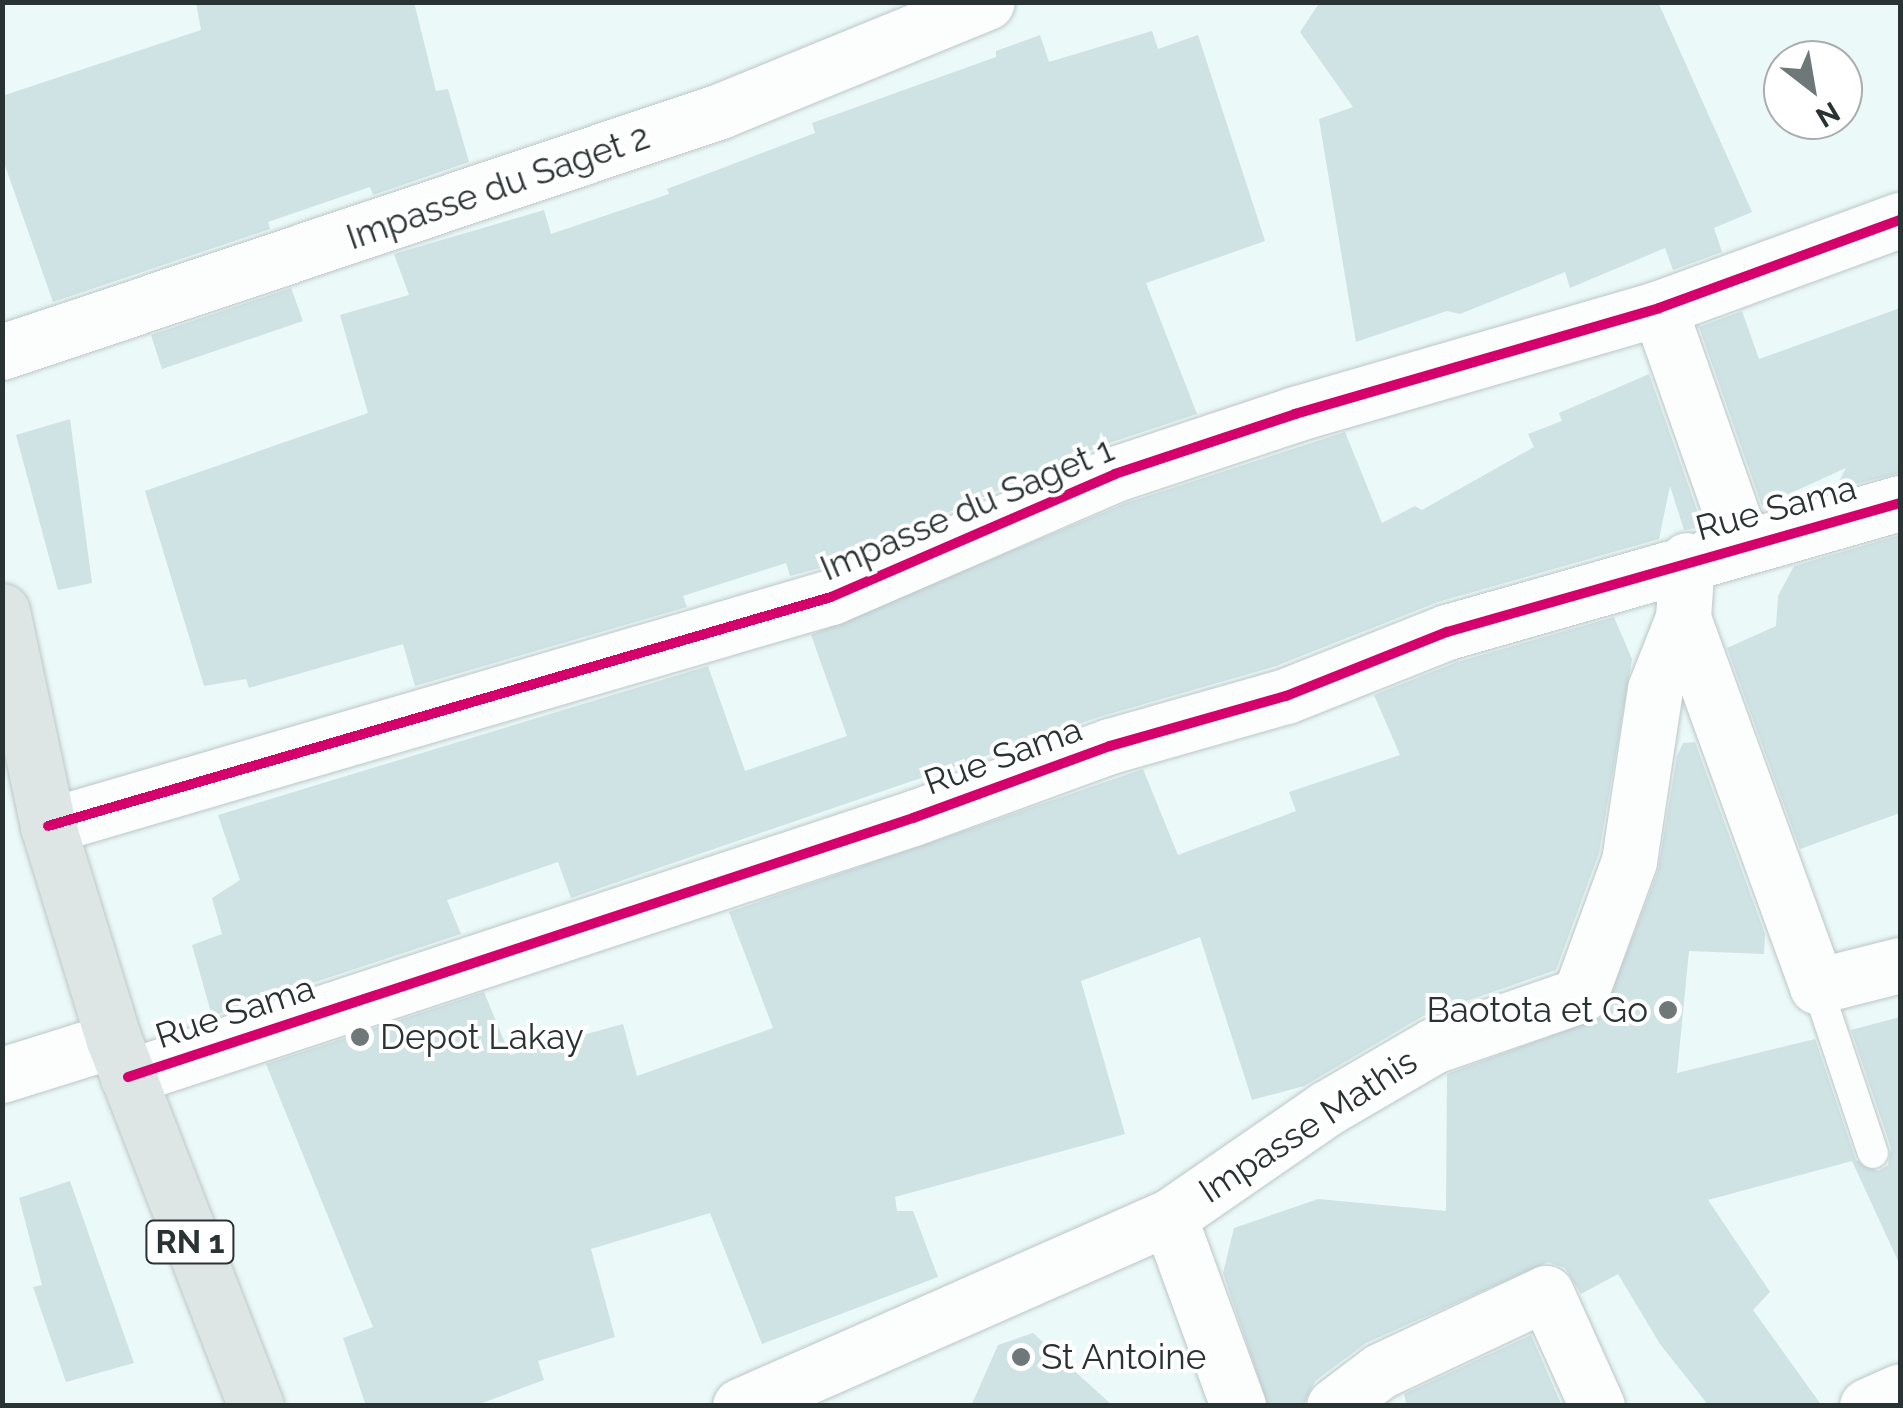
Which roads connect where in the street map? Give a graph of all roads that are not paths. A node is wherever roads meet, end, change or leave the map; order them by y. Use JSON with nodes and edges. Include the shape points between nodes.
{"nodes":[{"id":1,"x":986,"y":2,"type":"edge"},
{"id":2,"x":1900,"y":220,"type":"edge"},
{"id":3,"x":1659,"y":308,"type":"junction"},
{"id":4,"x":2,"y":352,"type":"edge"},
{"id":5,"x":1900,"y":503,"type":"edge"},
{"id":6,"x":1743,"y":546,"type":"junction"},
{"id":7,"x":1687,"y":560,"type":"junction"},
{"id":8,"x":2,"y":611,"type":"edge"},
{"id":9,"x":1683,"y":618,"type":"junction"},
{"id":10,"x":48,"y":826,"type":"junction"},
{"id":11,"x":1900,"y":965,"type":"edge"},
{"id":12,"x":1817,"y":986,"type":"junction"},
{"id":13,"x":121,"y":1058,"type":"junction"},
{"id":14,"x":2,"y":1075,"type":"edge"},
{"id":15,"x":1874,"y":1153,"type":"dead end"},
{"id":16,"x":1169,"y":1218,"type":"junction"},
{"id":17,"x":1900,"y":1391,"type":"edge"},
{"id":18,"x":256,"y":1406,"type":"edge"},
{"id":19,"x":740,"y":1406,"type":"edge"},
{"id":20,"x":1238,"y":1406,"type":"edge"},
{"id":21,"x":1334,"y":1406,"type":"edge"},
{"id":22,"x":1597,"y":1406,"type":"edge"},
{"id":23,"x":1867,"y":1406,"type":"edge"}],
"edges":[{"from":1,"to":4,"type":"street","name":"Impasse du Saget 2","via":[[720,111]]},
{"from":2,"to":3,"type":"street","name":"Impasse du Saget 1"},
{"from":3,"to":6,"type":"street"},
{"from":3,"to":10,"type":"street","name":"Impasse du Saget 1","via":[[1115,474],[831,597]]},
{"from":5,"to":6,"type":"street","name":"Rue Sama"},
{"from":6,"to":7,"type":"street","name":"Rue Sama"},
{"from":7,"to":9,"type":"street","name":"Impasse Mathis"},
{"from":7,"to":13,"type":"street","name":"Rue Sama","via":[[1447,632],[1286,696],[1110,746],[913,818]]},
{"from":8,"to":10,"type":"main road","number":"RN 1"},
{"from":9,"to":12,"type":"street"},
{"from":9,"to":16,"type":"street","name":"Impasse Mathis","via":[[1655,688],[1629,862],[1580,994],[1433,1046],[1327,1108]]},
{"from":10,"to":13,"type":"main road","number":"RN 1"},
{"from":11,"to":12,"type":"street"},
{"from":12,"to":15,"type":"lane"},
{"from":13,"to":14,"type":"street","name":"Rue Sama"},
{"from":13,"to":18,"type":"main road","number":"RN 1"},
{"from":16,"to":19,"type":"street","name":"Impasse Mathis"},
{"from":16,"to":20,"type":"street"},
{"from":17,"to":23,"type":"street"},
{"from":21,"to":22,"type":"street","via":[[1380,1372],[1546,1292]]}]}
